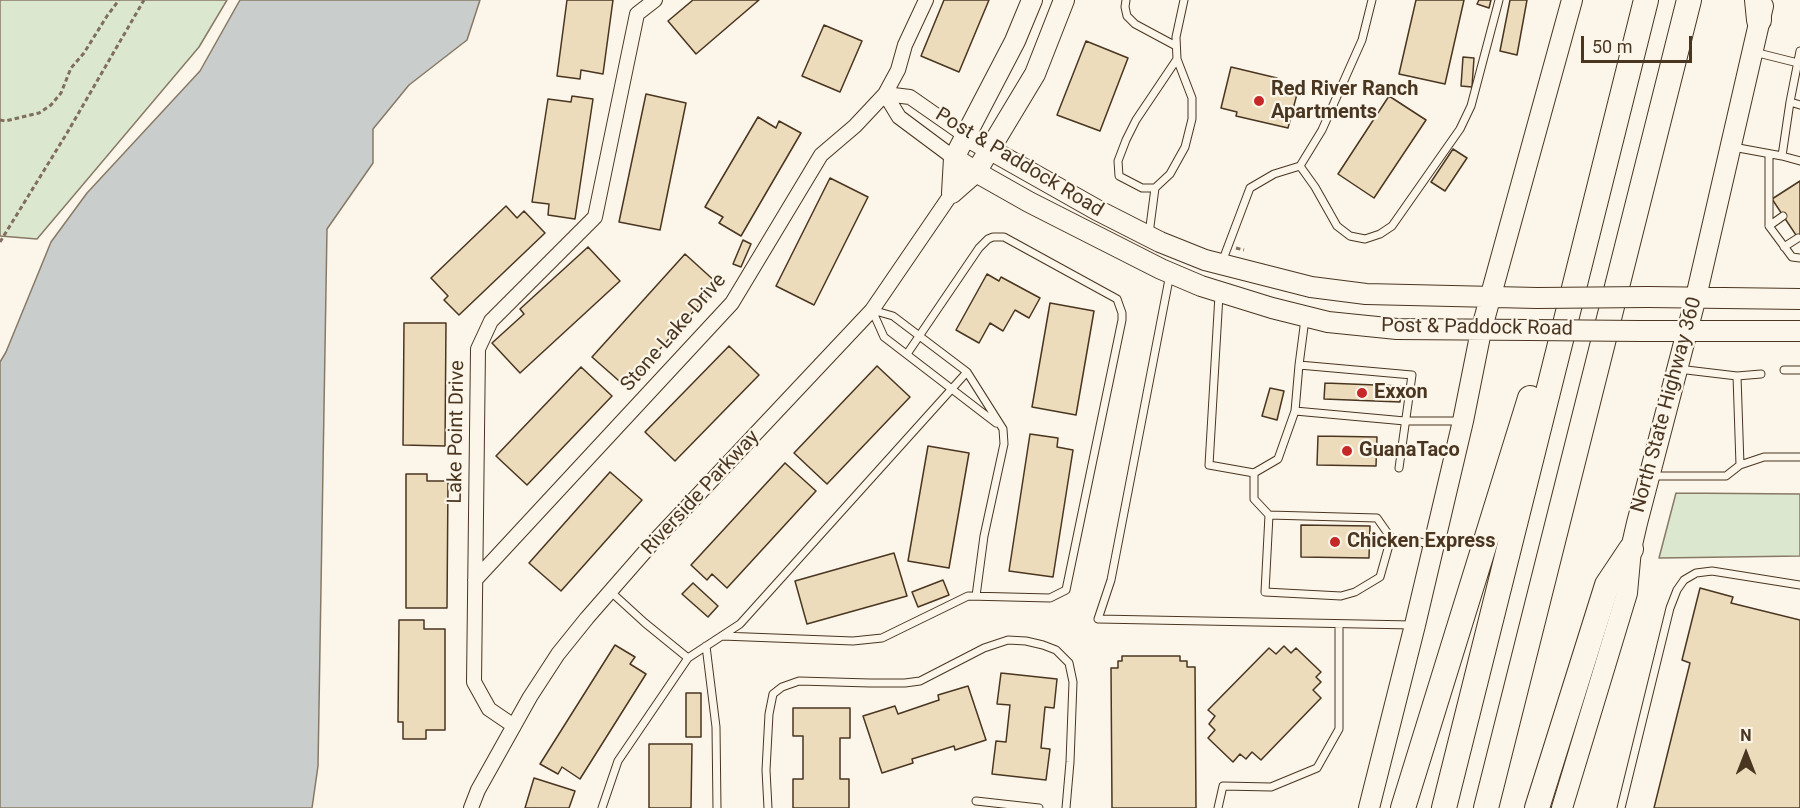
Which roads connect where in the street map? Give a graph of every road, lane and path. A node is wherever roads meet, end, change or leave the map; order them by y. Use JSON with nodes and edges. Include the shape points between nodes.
{"nodes":[{"id":1,"x":120,"y":0,"type":"edge"},
{"id":2,"x":144,"y":0,"type":"edge"},
{"id":3,"x":655,"y":0,"type":"edge"},
{"id":4,"x":926,"y":0,"type":"edge"},
{"id":5,"x":1032,"y":0,"type":"edge"},
{"id":6,"x":1064,"y":0,"type":"edge"},
{"id":7,"x":1126,"y":0,"type":"edge"},
{"id":8,"x":1184,"y":0,"type":"edge"},
{"id":9,"x":1372,"y":0,"type":"edge"},
{"id":10,"x":1499,"y":0,"type":"edge"},
{"id":11,"x":1572,"y":0,"type":"edge"},
{"id":12,"x":1646,"y":0,"type":"edge"},
{"id":13,"x":1689,"y":0,"type":"edge"},
{"id":14,"x":1760,"y":7,"type":"edge"},
{"id":15,"x":1176,"y":46,"type":"junction"},
{"id":16,"x":1751,"y":51,"type":"junction"},
{"id":17,"x":1800,"y":51,"type":"edge"},
{"id":18,"x":1177,"y":59,"type":"junction"},
{"id":19,"x":1798,"y":63,"type":"junction"},
{"id":20,"x":885,"y":94,"type":"junction"},
{"id":21,"x":1790,"y":102,"type":"junction"},
{"id":22,"x":1800,"y":105,"type":"edge"},
{"id":23,"x":0,"y":120,"type":"edge"},
{"id":24,"x":966,"y":136,"type":"junction"},
{"id":25,"x":1730,"y":146,"type":"junction"},
{"id":26,"x":989,"y":150,"type":"junction"},
{"id":27,"x":1769,"y":154,"type":"junction"},
{"id":28,"x":1782,"y":156,"type":"junction"},
{"id":29,"x":954,"y":158,"type":"junction"},
{"id":30,"x":1800,"y":161,"type":"edge"},
{"id":31,"x":1300,"y":166,"type":"junction"},
{"id":32,"x":976,"y":172,"type":"junction"},
{"id":33,"x":1155,"y":188,"type":"junction"},
{"id":34,"x":952,"y":193,"type":"junction"},
{"id":35,"x":1783,"y":216,"type":"dead end"},
{"id":36,"x":1768,"y":226,"type":"junction"},
{"id":37,"x":1149,"y":236,"type":"junction"},
{"id":38,"x":1798,"y":238,"type":"dead end"},
{"id":39,"x":0,"y":242,"type":"edge"},
{"id":40,"x":1784,"y":247,"type":"junction"},
{"id":41,"x":1800,"y":258,"type":"edge"},
{"id":42,"x":1221,"y":264,"type":"junction"},
{"id":43,"x":1170,"y":273,"type":"junction"},
{"id":44,"x":1220,"y":292,"type":"junction"},
{"id":45,"x":1490,"y":297,"type":"junction"},
{"id":46,"x":1696,"y":297,"type":"junction"},
{"id":47,"x":1800,"y":299,"type":"edge"},
{"id":48,"x":872,"y":310,"type":"junction"},
{"id":49,"x":1306,"y":316,"type":"junction"},
{"id":50,"x":1481,"y":331,"type":"junction"},
{"id":51,"x":1800,"y":331,"type":"edge"},
{"id":52,"x":1687,"y":332,"type":"junction"},
{"id":53,"x":919,"y":337,"type":"junction"},
{"id":54,"x":907,"y":354,"type":"junction"},
{"id":55,"x":1554,"y":363,"type":"junction"},
{"id":56,"x":1299,"y":365,"type":"junction"},
{"id":57,"x":1677,"y":369,"type":"junction"},
{"id":58,"x":1784,"y":370,"type":"dead end"},
{"id":59,"x":1800,"y":370,"type":"edge"},
{"id":60,"x":967,"y":372,"type":"junction"},
{"id":61,"x":1761,"y":374,"type":"dead end"},
{"id":62,"x":1737,"y":376,"type":"junction"},
{"id":63,"x":951,"y":390,"type":"junction"},
{"id":64,"x":1296,"y":411,"type":"junction"},
{"id":65,"x":1405,"y":421,"type":"junction"},
{"id":66,"x":1463,"y":421,"type":"junction"},
{"id":67,"x":1000,"y":426,"type":"junction"},
{"id":68,"x":1800,"y":457,"type":"edge"},
{"id":69,"x":1740,"y":465,"type":"junction"},
{"id":70,"x":1399,"y":468,"type":"dead end"},
{"id":71,"x":1254,"y":473,"type":"junction"},
{"id":72,"x":1648,"y":476,"type":"junction"},
{"id":73,"x":1269,"y":515,"type":"junction"},
{"id":74,"x":1391,"y":538,"type":"junction"},
{"id":75,"x":1433,"y":544,"type":"junction"},
{"id":76,"x":1631,"y":549,"type":"junction"},
{"id":77,"x":476,"y":580,"type":"junction"},
{"id":78,"x":1800,"y":585,"type":"edge"},
{"id":79,"x":611,"y":592,"type":"junction"},
{"id":80,"x":976,"y":596,"type":"junction"},
{"id":81,"x":1339,"y":624,"type":"junction"},
{"id":82,"x":1415,"y":625,"type":"junction"},
{"id":83,"x":722,"y":636,"type":"junction"},
{"id":84,"x":706,"y":646,"type":"junction"},
{"id":85,"x":688,"y":658,"type":"junction"},
{"id":86,"x":514,"y":726,"type":"junction"},
{"id":87,"x":976,"y":801,"type":"dead end"},
{"id":88,"x":471,"y":808,"type":"edge"},
{"id":89,"x":602,"y":808,"type":"edge"},
{"id":90,"x":717,"y":808,"type":"edge"},
{"id":91,"x":768,"y":808,"type":"edge"},
{"id":92,"x":1039,"y":808,"type":"edge"},
{"id":93,"x":1066,"y":808,"type":"edge"},
{"id":94,"x":1218,"y":808,"type":"edge"},
{"id":95,"x":1369,"y":808,"type":"edge"},
{"id":96,"x":1403,"y":808,"type":"edge"},
{"id":97,"x":1444,"y":808,"type":"edge"},
{"id":98,"x":1486,"y":808,"type":"edge"},
{"id":99,"x":1537,"y":808,"type":"edge"},
{"id":100,"x":1562,"y":808,"type":"edge"},
{"id":101,"x":1621,"y":808,"type":"edge"}],
"edges":[{"from":1,"to":23,"type":"path","via":[[71,68],[61,93],[51,105],[39,113]]},
{"from":2,"to":39,"type":"path"},
{"from":3,"to":77,"type":"street","name":"Lake Point Drive","via":[[638,14],[595,217],[491,321],[478,349]]},
{"from":4,"to":20,"type":"street","name":"Stone Lake Drive"},
{"from":5,"to":24,"type":"street"},
{"from":6,"to":26,"type":"street","name":"Riverside Parkway","via":[[1035,74]]},
{"from":7,"to":15,"type":"lane","via":[[1127,16],[1135,24]]},
{"from":8,"to":15,"type":"lane"},
{"from":9,"to":31,"type":"lane","via":[[1362,40],[1322,130]]},
{"from":10,"to":31,"type":"lane","via":[[1471,106],[1460,129],[1392,226],[1365,239],[1350,236],[1337,226]]},
{"from":11,"to":45,"type":"street"},
{"from":12,"to":55,"type":"highway"},
{"from":13,"to":98,"type":"highway"},
{"from":14,"to":16,"type":"street","name":"North State Highway 360"},
{"from":15,"to":18,"type":"lane"},
{"from":16,"to":19,"type":"lane"},
{"from":16,"to":25,"type":"street","name":"North State Highway 360"},
{"from":17,"to":19,"type":"lane"},
{"from":18,"to":33,"type":"lane","via":[[1191,98],[1192,119],[1185,147],[1170,174]]},
{"from":18,"to":33,"type":"lane","via":[[1136,120],[1118,161],[1119,176],[1142,188]]},
{"from":19,"to":21,"type":"lane"},
{"from":20,"to":24,"type":"street","name":"Post & Paddock Road","via":[[910,97]]},
{"from":20,"to":29,"type":"street","name":"Post & Paddock Road","via":[[899,117]]},
{"from":20,"to":77,"type":"street","name":"Stone Lake Drive","via":[[820,155],[732,303]]},
{"from":21,"to":22,"type":"lane"},
{"from":21,"to":28,"type":"lane"},
{"from":24,"to":26,"type":"street","name":"Post & Paddock Road"},
{"from":24,"to":29,"type":"street"},
{"from":25,"to":27,"type":"lane"},
{"from":25,"to":46,"type":"street","name":"North State Highway 360"},
{"from":26,"to":32,"type":"street","name":"Riverside Parkway"},
{"from":26,"to":37,"type":"street","name":"Post & Paddock Road"},
{"from":27,"to":28,"type":"lane"},
{"from":27,"to":36,"type":"lane"},
{"from":28,"to":30,"type":"lane"},
{"from":29,"to":32,"type":"street","name":"Post & Paddock Road"},
{"from":29,"to":34,"type":"street"},
{"from":31,"to":42,"type":"lane","via":[[1274,174],[1250,188]]},
{"from":32,"to":34,"type":"street","name":"Riverside Parkway"},
{"from":32,"to":43,"type":"street","name":"Post & Paddock Road"},
{"from":33,"to":37,"type":"lane"},
{"from":34,"to":48,"type":"street","name":"Riverside Parkway"},
{"from":35,"to":36,"type":"lane"},
{"from":36,"to":40,"type":"lane"},
{"from":37,"to":42,"type":"street","name":"Post & Paddock Road"},
{"from":38,"to":40,"type":"lane"},
{"from":40,"to":41,"type":"lane"},
{"from":42,"to":44,"type":"street"},
{"from":42,"to":45,"type":"street","name":"Post & Paddock Road","via":[[1311,287]]},
{"from":43,"to":44,"type":"street","name":"Post & Paddock Road"},
{"from":43,"to":81,"type":"lane","via":[[1111,580],[1098,619]]},
{"from":44,"to":49,"type":"street","name":"Post & Paddock Road"},
{"from":44,"to":71,"type":"lane","via":[[1209,465]]},
{"from":45,"to":46,"type":"street","name":"Post & Paddock Road","bridge":true},
{"from":45,"to":50,"type":"street"},
{"from":46,"to":47,"type":"street","name":"Post & Paddock Road"},
{"from":46,"to":52,"type":"street","name":"North State Highway 360"},
{"from":48,"to":53,"type":"lane","via":[[893,316]]},
{"from":48,"to":54,"type":"lane","via":[[884,337]]},
{"from":48,"to":79,"type":"street","name":"Riverside Parkway"},
{"from":49,"to":50,"type":"street","name":"Post & Paddock Road","via":[[1397,329]]},
{"from":49,"to":56,"type":"lane"},
{"from":50,"to":52,"type":"street","name":"Post & Paddock Road","bridge":true},
{"from":50,"to":66,"type":"street"},
{"from":51,"to":52,"type":"street","name":"Post & Paddock Road"},
{"from":52,"to":57,"type":"street","name":"North State Highway 360"},
{"from":53,"to":54,"type":"lane"},
{"from":53,"to":60,"type":"lane"},
{"from":53,"to":80,"type":"lane","via":[[979,248],[988,239],[999,236],[1117,298],[1122,313],[1066,590],[1050,598]]},
{"from":54,"to":63,"type":"lane"},
{"from":55,"to":96,"type":"highway","via":[[1533,391]]},
{"from":55,"to":97,"type":"highway"},
{"from":56,"to":64,"type":"lane"},
{"from":56,"to":65,"type":"lane","via":[[1412,375]]},
{"from":57,"to":62,"type":"lane"},
{"from":57,"to":72,"type":"street","name":"North State Highway 360"},
{"from":58,"to":59,"type":"lane"},
{"from":60,"to":63,"type":"lane"},
{"from":60,"to":67,"type":"lane"},
{"from":61,"to":62,"type":"lane"},
{"from":62,"to":69,"type":"lane"},
{"from":63,"to":67,"type":"lane"},
{"from":63,"to":83,"type":"lane","via":[[740,624]]},
{"from":64,"to":65,"type":"lane"},
{"from":64,"to":71,"type":"lane","via":[[1278,459]]},
{"from":65,"to":66,"type":"lane"},
{"from":65,"to":70,"type":"lane"},
{"from":66,"to":75,"type":"street"},
{"from":67,"to":80,"type":"lane","via":[[1004,444],[984,536]]},
{"from":68,"to":69,"type":"lane","via":[[1764,457]]},
{"from":69,"to":72,"type":"lane","via":[[1726,476]]},
{"from":71,"to":73,"type":"lane","via":[[1254,499]]},
{"from":72,"to":76,"type":"street","name":"North State Highway 360"},
{"from":73,"to":74,"type":"lane","via":[[1377,518]]},
{"from":73,"to":74,"type":"lane","via":[[1265,592],[1341,596],[1370,585],[1380,577]]},
{"from":74,"to":75,"type":"lane"},
{"from":75,"to":82,"type":"street"},
{"from":76,"to":99,"type":"highway","via":[[1607,585]]},
{"from":76,"to":100,"type":"street","name":"North State Highway 360","via":[[1627,593]]},
{"from":77,"to":86,"type":"street","name":"Lake Point Drive","via":[[474,682],[489,709]]},
{"from":78,"to":101,"type":"lane","via":[[1712,571],[1684,580],[1670,608]]},
{"from":79,"to":85,"type":"lane"},
{"from":79,"to":86,"type":"street","name":"Riverside Parkway","via":[[558,654]]},
{"from":80,"to":83,"type":"lane","via":[[968,596],[882,638],[853,641]]},
{"from":81,"to":82,"type":"lane"},
{"from":81,"to":94,"type":"lane","via":[[1339,729],[1317,768],[1271,787],[1223,786]]},
{"from":82,"to":95,"type":"street"},
{"from":83,"to":84,"type":"lane"},
{"from":84,"to":85,"type":"lane"},
{"from":84,"to":90,"type":"lane","via":[[716,727]]},
{"from":85,"to":89,"type":"lane","via":[[618,761]]},
{"from":86,"to":88,"type":"street","name":"Riverside Parkway"},
{"from":87,"to":92,"type":"lane"},
{"from":91,"to":93,"type":"lane","via":[[769,714],[773,694],[782,687],[799,681],[920,681],[1008,640],[1043,645],[1056,650],[1069,663],[1073,682]]}]}
